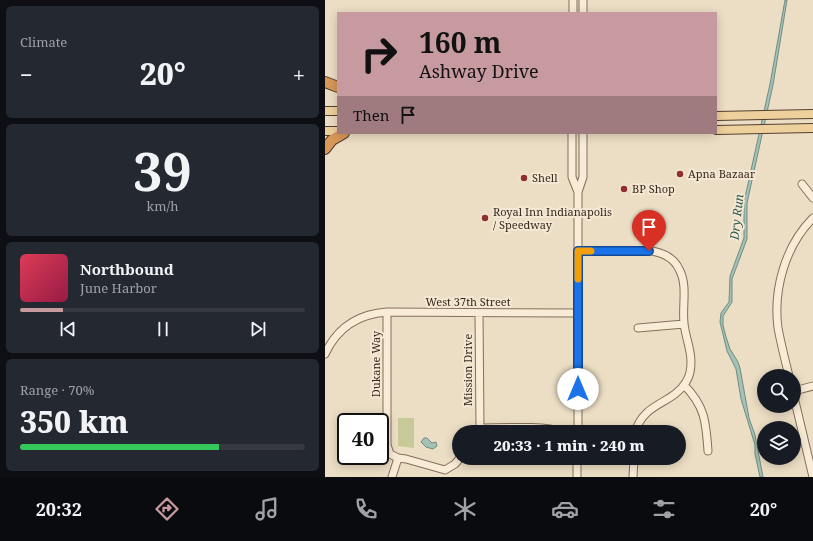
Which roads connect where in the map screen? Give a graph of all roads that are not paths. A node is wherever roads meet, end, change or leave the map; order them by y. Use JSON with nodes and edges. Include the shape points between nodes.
{"nodes":[{"id":1,"x":573,"y":0,"type":"edge"},
{"id":2,"x":583,"y":0,"type":"edge"},
{"id":3,"x":573,"y":12,"type":"edge"},
{"id":4,"x":583,"y":12,"type":"edge"},
{"id":5,"x":325,"y":82,"type":"edge"},
{"id":6,"x":337,"y":88,"type":"edge"},
{"id":7,"x":325,"y":110,"type":"edge"},
{"id":8,"x":337,"y":111,"type":"edge"},
{"id":9,"x":813,"y":114,"type":"edge"},
{"id":10,"x":717,"y":116,"type":"edge"},
{"id":11,"x":813,"y":128,"type":"edge"},
{"id":12,"x":717,"y":130,"type":"edge"},
{"id":13,"x":325,"y":131,"type":"edge"},
{"id":14,"x":337,"y":131,"type":"edge"},
{"id":15,"x":342,"y":134,"type":"edge"},
{"id":16,"x":572,"y":134,"type":"edge"},
{"id":17,"x":583,"y":134,"type":"edge"},
{"id":18,"x":325,"y":149,"type":"edge"},
{"id":19,"x":801,"y":184,"type":"dead end"},
{"id":20,"x":578,"y":192,"type":"junction"},
{"id":21,"x":813,"y":198,"type":"edge"},
{"id":22,"x":813,"y":218,"type":"edge"},
{"id":23,"x":578,"y":251,"type":"junction"},
{"id":24,"x":387,"y":312,"type":"junction"},
{"id":25,"x":479,"y":313,"type":"junction"},
{"id":26,"x":578,"y":313,"type":"junction"},
{"id":27,"x":684,"y":324,"type":"junction"},
{"id":28,"x":638,"y":328,"type":"dead end"},
{"id":29,"x":325,"y":354,"type":"edge"},
{"id":30,"x":787,"y":369,"type":"edge"},
{"id":31,"x":684,"y":385,"type":"junction"},
{"id":32,"x":813,"y":386,"type":"edge"},
{"id":33,"x":801,"y":389,"type":"edge"},
{"id":34,"x":798,"y":413,"type":"edge"},
{"id":35,"x":479,"y":425,"type":"edge"},
{"id":36,"x":577,"y":425,"type":"edge"},
{"id":37,"x":638,"y":425,"type":"edge"},
{"id":38,"x":708,"y":451,"type":"dead end"},
{"id":39,"x":398,"y":458,"type":"junction"},
{"id":40,"x":453,"y":465,"type":"edge"},
{"id":41,"x":577,"y":465,"type":"edge"},
{"id":42,"x":634,"y":465,"type":"edge"},
{"id":43,"x":392,"y":477,"type":"edge"},
{"id":44,"x":577,"y":477,"type":"edge"},
{"id":45,"x":633,"y":477,"type":"edge"},
{"id":46,"x":813,"y":477,"type":"edge"}],
"edges":[{"from":1,"to":3,"type":"street"},
{"from":2,"to":4,"type":"street"},
{"from":5,"to":6,"type":"highway"},
{"from":7,"to":8,"type":"main road"},
{"from":9,"to":10,"type":"main road"},
{"from":11,"to":12,"type":"main road"},
{"from":13,"to":14,"type":"main road"},
{"from":15,"to":18,"type":"highway","via":[[332,140]]},
{"from":16,"to":20,"type":"street","via":[[572,177]]},
{"from":17,"to":20,"type":"street","via":[[583,177]]},
{"from":19,"to":21,"type":"street"},
{"from":20,"to":23,"type":"street"},
{"from":22,"to":30,"type":"street","via":[[802,230],[790,252],[779,290],[778,328]]},
{"from":23,"to":26,"type":"street"},
{"from":23,"to":27,"type":"street","via":[[652,251],[670,258],[683,278]]},
{"from":24,"to":25,"type":"street","name":"West 37th Street"},
{"from":24,"to":29,"type":"street","name":"West 37th Street","via":[[373,314],[348,324],[329,345]]},
{"from":24,"to":39,"type":"street","name":"Dukane Way","via":[[387,445],[390,454]]},
{"from":25,"to":26,"type":"street","name":"West 37th Street"},
{"from":25,"to":35,"type":"street","name":"Mission Drive"},
{"from":26,"to":36,"type":"street"},
{"from":27,"to":28,"type":"street"},
{"from":27,"to":31,"type":"street","via":[[691,362],[690,373]]},
{"from":31,"to":37,"type":"street","via":[[677,393],[649,410]]},
{"from":31,"to":38,"type":"street","via":[[696,397],[702,409]]},
{"from":32,"to":33,"type":"street"},
{"from":34,"to":46,"type":"street"},
{"from":39,"to":40,"type":"street","via":[[445,470]]},
{"from":39,"to":43,"type":"street"},
{"from":41,"to":44,"type":"street"},
{"from":42,"to":45,"type":"street"}]}
